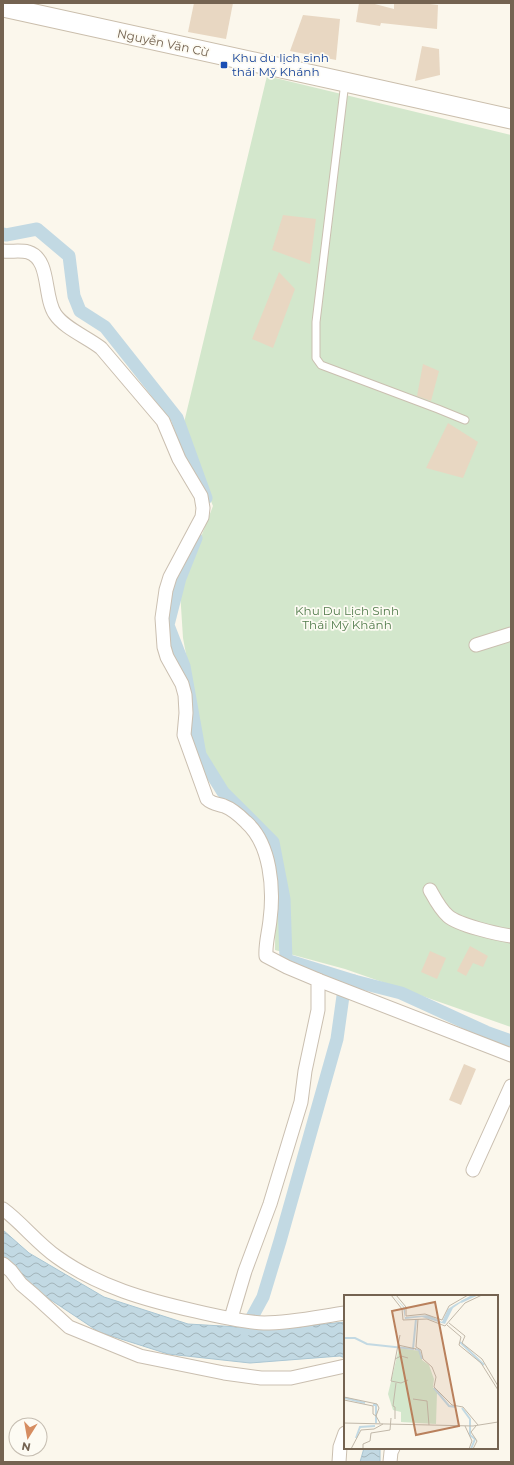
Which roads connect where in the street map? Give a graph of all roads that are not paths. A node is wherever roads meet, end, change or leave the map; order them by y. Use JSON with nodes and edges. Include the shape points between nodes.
{"nodes":[{"id":1,"x":3,"y":7,"type":"edge"},
{"id":2,"x":345,"y":82,"type":"junction"},
{"id":3,"x":511,"y":119,"type":"edge"},
{"id":4,"x":3,"y":251,"type":"edge"},
{"id":5,"x":465,"y":420,"type":"dead end"},
{"id":6,"x":511,"y":634,"type":"edge"},
{"id":7,"x":476,"y":645,"type":"dead end"},
{"id":8,"x":430,"y":890,"type":"dead end"},
{"id":9,"x":511,"y":936,"type":"edge"},
{"id":10,"x":324,"y":982,"type":"junction"},
{"id":11,"x":511,"y":1054,"type":"edge"},
{"id":12,"x":511,"y":1086,"type":"edge"},
{"id":13,"x":473,"y":1170,"type":"dead end"},
{"id":14,"x":3,"y":1208,"type":"edge"},
{"id":15,"x":3,"y":1264,"type":"edge"},
{"id":16,"x":344,"y":1313,"type":"edge"},
{"id":17,"x":235,"y":1319,"type":"junction"},
{"id":18,"x":344,"y":1366,"type":"edge"},
{"id":19,"x":344,"y":1435,"type":"edge"},
{"id":20,"x":392,"y":1449,"type":"edge"},
{"id":21,"x":339,"y":1462,"type":"edge"},
{"id":22,"x":390,"y":1462,"type":"edge"}],
"edges":[{"from":1,"to":2,"type":"main road","name":"Nguyễn Văn Cừ"},
{"from":2,"to":3,"type":"main road","name":"Nguyễn Văn Cừ"},
{"from":2,"to":5,"type":"lane","via":[[316,322],[316,358],[320,365]]},
{"from":4,"to":10,"type":"street","via":[[26,252],[36,256],[44,272],[49,303],[55,315],[66,326],[102,348],[158,415],[200,496],[202,517],[170,577],[162,618],[164,647],[185,695],[184,735],[207,799],[228,808],[247,822],[255,832],[264,852],[272,889],[266,956]]},
{"from":6,"to":7,"type":"street"},
{"from":8,"to":9,"type":"street","via":[[444,912],[453,920]]},
{"from":10,"to":11,"type":"street"},
{"from":10,"to":17,"type":"street","via":[[305,1070],[301,1102],[270,1204],[245,1270]]},
{"from":12,"to":13,"type":"street"},
{"from":14,"to":17,"type":"street","via":[[35,1240],[58,1257],[113,1288],[149,1300]]},
{"from":15,"to":18,"type":"street","via":[[69,1327],[140,1356],[257,1378],[291,1378]]},
{"from":16,"to":17,"type":"street","via":[[263,1323]]},
{"from":19,"to":21,"type":"street"},
{"from":20,"to":22,"type":"street"}]}
